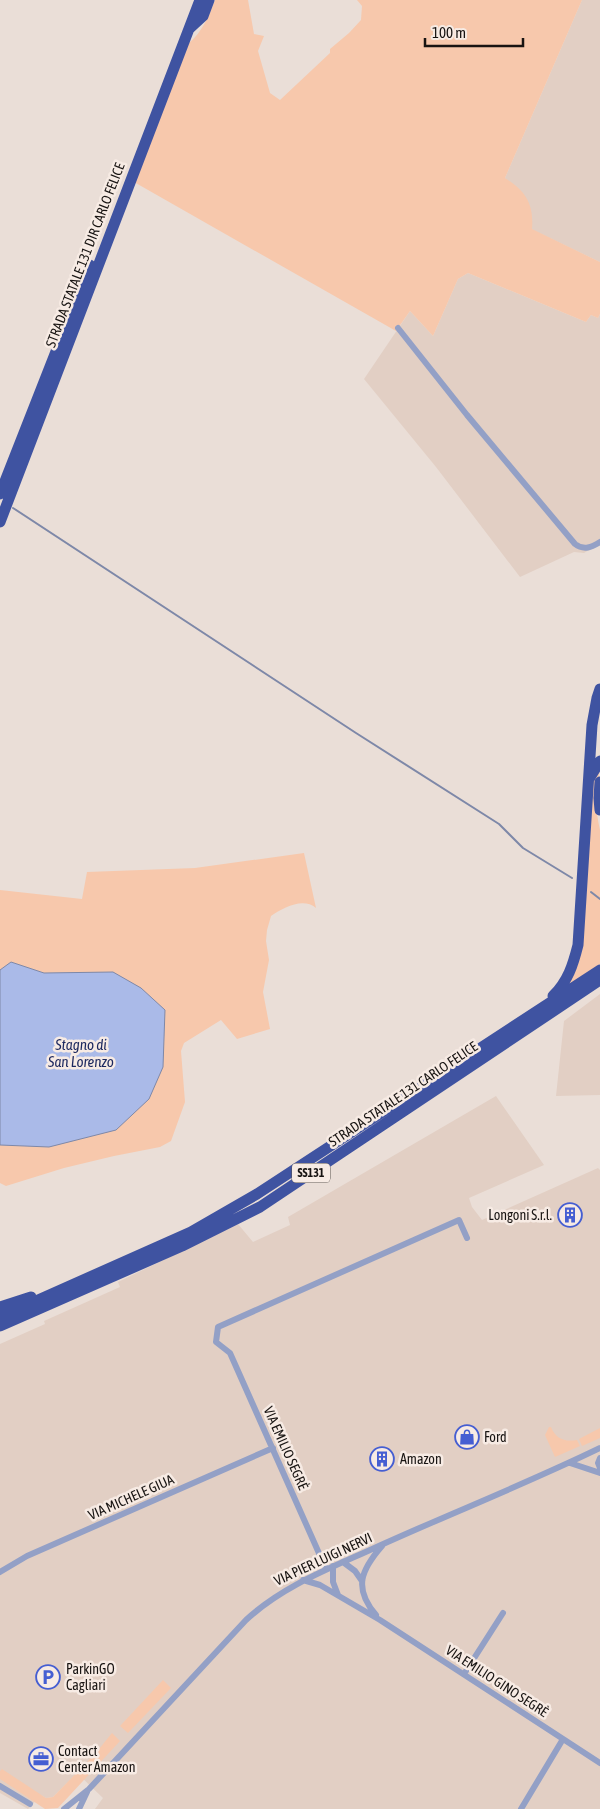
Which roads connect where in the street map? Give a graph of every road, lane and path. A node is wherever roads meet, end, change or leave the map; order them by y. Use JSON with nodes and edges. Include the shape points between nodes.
{"nodes":[{"id":1,"x":193,"y":0,"type":"edge"},
{"id":2,"x":200,"y":0,"type":"edge"},
{"id":3,"x":209,"y":0,"type":"edge"},
{"id":4,"x":188,"y":29,"type":"junction"},
{"id":5,"x":398,"y":328,"type":"dead end"},
{"id":6,"x":0,"y":494,"type":"edge"},
{"id":7,"x":0,"y":522,"type":"edge"},
{"id":8,"x":600,"y":542,"type":"edge"},
{"id":9,"x":600,"y":689,"type":"edge"},
{"id":10,"x":600,"y":761,"type":"edge"},
{"id":11,"x":588,"y":781,"type":"junction"},
{"id":12,"x":600,"y":782,"type":"edge"},
{"id":13,"x":600,"y":810,"type":"edge"},
{"id":14,"x":600,"y":970,"type":"edge"},
{"id":15,"x":600,"y":980,"type":"edge"},
{"id":16,"x":526,"y":1019,"type":"junction"},
{"id":17,"x":467,"y":1238,"type":"dead end"},
{"id":18,"x":54,"y":1293,"type":"junction"},
{"id":19,"x":0,"y":1307,"type":"edge"},
{"id":20,"x":36,"y":1311,"type":"junction"},
{"id":21,"x":0,"y":1316,"type":"edge"},
{"id":22,"x":0,"y":1326,"type":"edge"},
{"id":23,"x":0,"y":1333,"type":"edge"},
{"id":24,"x":273,"y":1448,"type":"junction"},
{"id":25,"x":600,"y":1448,"type":"edge"},
{"id":26,"x":600,"y":1458,"type":"edge"},
{"id":27,"x":570,"y":1463,"type":"junction"},
{"id":28,"x":600,"y":1468,"type":"edge"},
{"id":29,"x":600,"y":1473,"type":"edge"},
{"id":30,"x":383,"y":1544,"type":"junction"},
{"id":31,"x":343,"y":1562,"type":"junction"},
{"id":32,"x":329,"y":1568,"type":"junction"},
{"id":33,"x":0,"y":1572,"type":"edge"},
{"id":34,"x":303,"y":1580,"type":"junction"},
{"id":35,"x":362,"y":1581,"type":"junction"},
{"id":36,"x":338,"y":1595,"type":"junction"},
{"id":37,"x":503,"y":1613,"type":"dead end"},
{"id":38,"x":380,"y":1620,"type":"junction"},
{"id":39,"x":464,"y":1674,"type":"junction"},
{"id":40,"x":563,"y":1739,"type":"junction"},
{"id":41,"x":600,"y":1763,"type":"edge"},
{"id":42,"x":0,"y":1786,"type":"edge"},
{"id":43,"x":89,"y":1789,"type":"junction"},
{"id":44,"x":30,"y":1804,"type":"dead end"},
{"id":45,"x":64,"y":1809,"type":"edge"},
{"id":46,"x":79,"y":1809,"type":"edge"},
{"id":47,"x":521,"y":1809,"type":"edge"}],
"edges":[{"from":1,"to":6,"type":"highway","name":"STRADA STATALE 131 DIR CARLO FELICE"},
{"from":2,"to":4,"type":"highway","name":"STRADA STATALE 131 DIR CARLO FELICE"},
{"from":3,"to":4,"type":"highway","via":[[203,16]]},
{"from":4,"to":7,"type":"highway","name":"STRADA STATALE 131 DIR CARLO FELICE"},
{"from":5,"to":8,"type":"street","via":[[575,544],[588,548]]},
{"from":9,"to":11,"type":"highway","via":[[592,725]]},
{"from":10,"to":11,"type":"highway"},
{"from":11,"to":16,"type":"highway","via":[[578,945],[573,966],[560,989],[528,1013]]},
{"from":12,"to":13,"type":"highway"},
{"from":14,"to":16,"type":"highway","name":"STRADA STATALE 131 CARLO FELICE","number":"SS131"},
{"from":15,"to":20,"type":"highway","name":"STRADA STATALE 131 CARLO FELICE","number":"SS131","via":[[260,1207],[182,1246]]},
{"from":16,"to":18,"type":"highway","name":"STRADA STATALE 131 CARLO FELICE","number":"SS131","via":[[258,1194],[191,1232]]},
{"from":17,"to":24,"type":"street","name":"VIA EMILIO SEGRÈ","via":[[459,1220],[218,1327],[216,1342],[230,1353]]},
{"from":18,"to":19,"type":"highway","via":[[24,1298]]},
{"from":18,"to":21,"type":"highway","name":"STRADA STATALE 131 CARLO FELICE","number":"SS131"},
{"from":20,"to":22,"type":"highway","name":"STRADA STATALE 131 CARLO FELICE","number":"SS131"},
{"from":20,"to":23,"type":"highway"},
{"from":24,"to":32,"type":"street","name":"VIA EMILIO SEGRÈ"},
{"from":24,"to":33,"type":"street","name":"VIA MICHELE GIUA","via":[[27,1556]]},
{"from":25,"to":27,"type":"street","name":"VIA PIER LUIGI NERVI"},
{"from":26,"to":28,"type":"street"},
{"from":27,"to":29,"type":"street"},
{"from":27,"to":30,"type":"street","name":"VIA PIER LUIGI NERVI"},
{"from":30,"to":31,"type":"street","name":"VIA PIER LUIGI NERVI"},
{"from":30,"to":35,"type":"street","via":[[370,1560]]},
{"from":31,"to":32,"type":"street","name":"VIA PIER LUIGI NERVI"},
{"from":31,"to":35,"type":"street"},
{"from":32,"to":34,"type":"street","name":"VIA PIER LUIGI NERVI"},
{"from":32,"to":36,"type":"street","name":"VIA EMILIO SEGRÈ"},
{"from":34,"to":36,"type":"street"},
{"from":34,"to":43,"type":"street","name":"VIA PIER LUIGI NERVI","via":[[277,1594],[246,1620]]},
{"from":35,"to":38,"type":"street","via":[[364,1598]]},
{"from":36,"to":38,"type":"street"},
{"from":37,"to":39,"type":"street"},
{"from":38,"to":39,"type":"street","name":"VIA EMILIO GINO SEGRÈ"},
{"from":39,"to":40,"type":"street","name":"VIA EMILIO GINO SEGRÈ"},
{"from":40,"to":41,"type":"street","name":"VIA EMILIO GINO SEGRÈ"},
{"from":40,"to":47,"type":"street"},
{"from":42,"to":44,"type":"street"},
{"from":43,"to":45,"type":"street","name":"VIA PIER LUIGI NERVI"},
{"from":43,"to":46,"type":"street","name":"VIA PIER LUIGI NERVI"}]}
